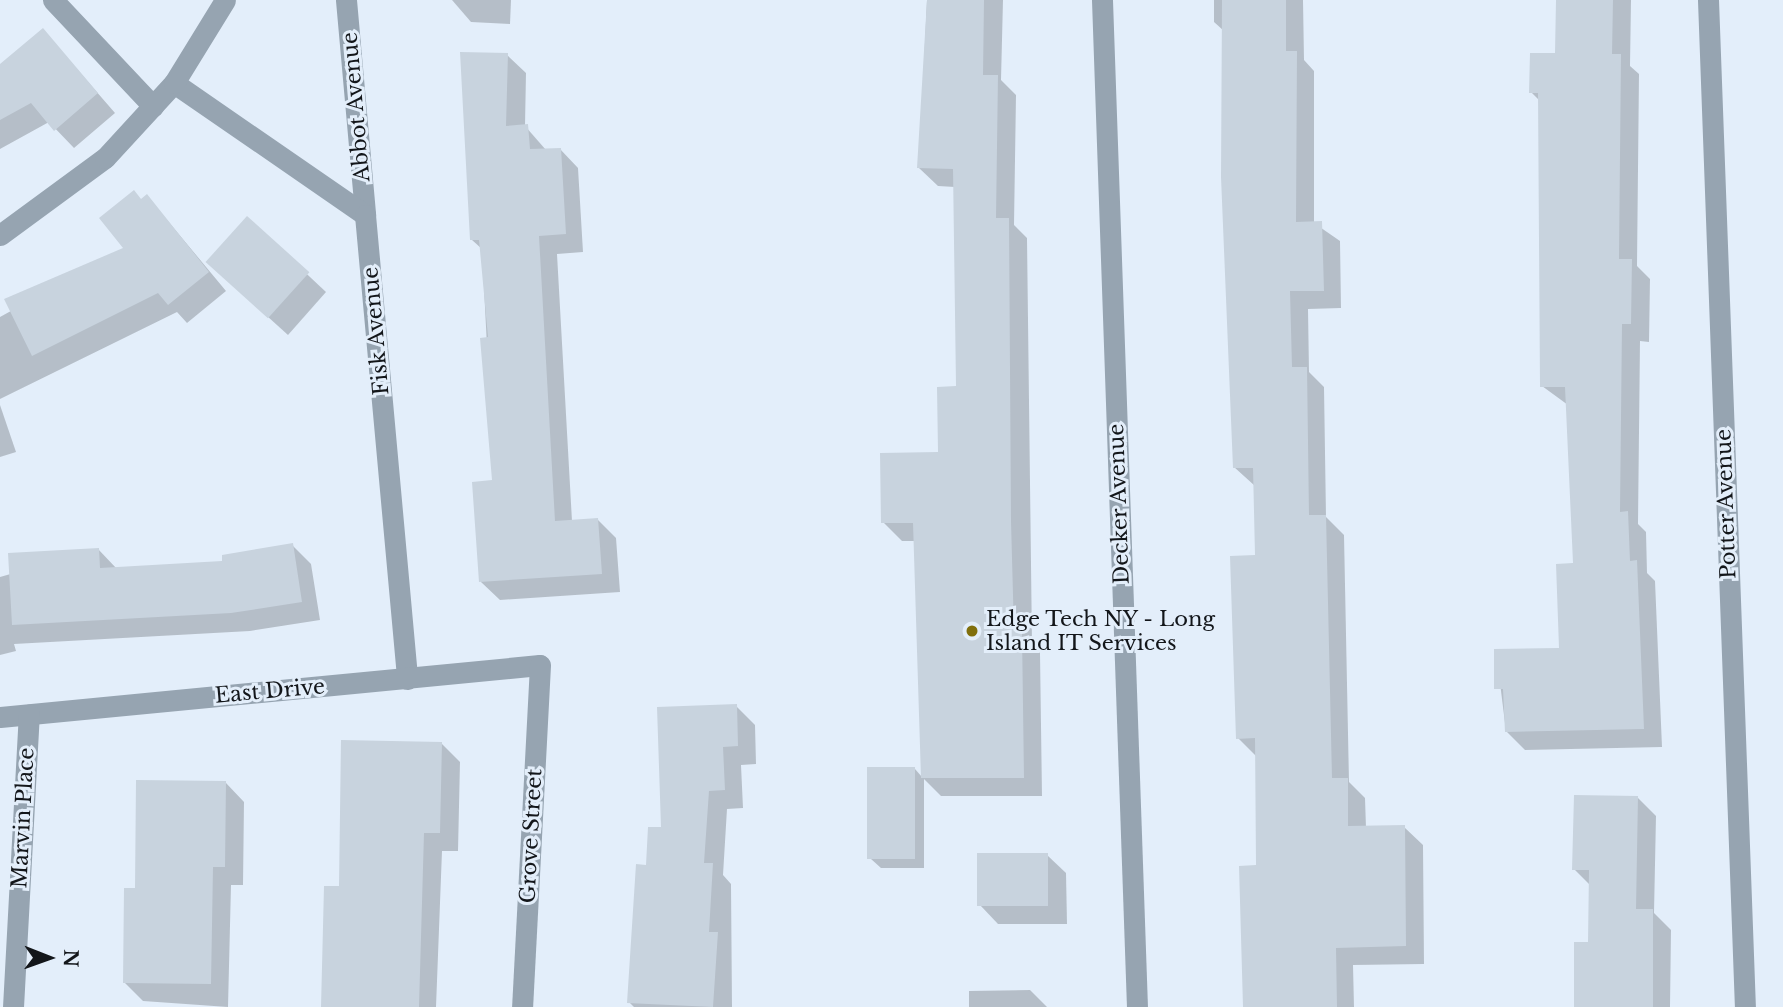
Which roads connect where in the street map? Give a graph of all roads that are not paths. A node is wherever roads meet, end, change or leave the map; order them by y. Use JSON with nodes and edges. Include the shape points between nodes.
{"nodes":[{"id":1,"x":53,"y":0,"type":"edge"},
{"id":2,"x":225,"y":0,"type":"edge"},
{"id":3,"x":346,"y":0,"type":"edge"},
{"id":4,"x":1102,"y":0,"type":"edge"},
{"id":5,"x":1708,"y":0,"type":"edge"},
{"id":6,"x":174,"y":83,"type":"junction"},
{"id":7,"x":153,"y":106,"type":"junction"},
{"id":8,"x":365,"y":215,"type":"junction"},
{"id":9,"x":0,"y":235,"type":"edge"},
{"id":10,"x":540,"y":665,"type":"joint"},
{"id":11,"x":407,"y":679,"type":"junction"},
{"id":12,"x":29,"y":714,"type":"junction"},
{"id":13,"x":0,"y":717,"type":"edge"},
{"id":14,"x":13,"y":1007,"type":"edge"},
{"id":15,"x":522,"y":1007,"type":"edge"},
{"id":16,"x":1137,"y":1007,"type":"edge"},
{"id":17,"x":1745,"y":1007,"type":"edge"}],
"edges":[{"from":1,"to":7,"type":"street"},
{"from":2,"to":6,"type":"street"},
{"from":3,"to":8,"type":"street","name":"Abbot Avenue"},
{"from":4,"to":16,"type":"street","name":"Decker Avenue"},
{"from":5,"to":17,"type":"street","name":"Potter Avenue"},
{"from":6,"to":7,"type":"street"},
{"from":6,"to":8,"type":"street"},
{"from":7,"to":9,"type":"street","via":[[105,158]]},
{"from":8,"to":11,"type":"street","name":"Fisk Avenue"},
{"from":10,"to":11,"type":"street","name":"East Drive"},
{"from":10,"to":15,"type":"street","name":"Grove Street"},
{"from":11,"to":12,"type":"street","name":"East Drive"},
{"from":12,"to":13,"type":"street","name":"East Drive"},
{"from":12,"to":14,"type":"street","name":"Marvin Place"}]}
